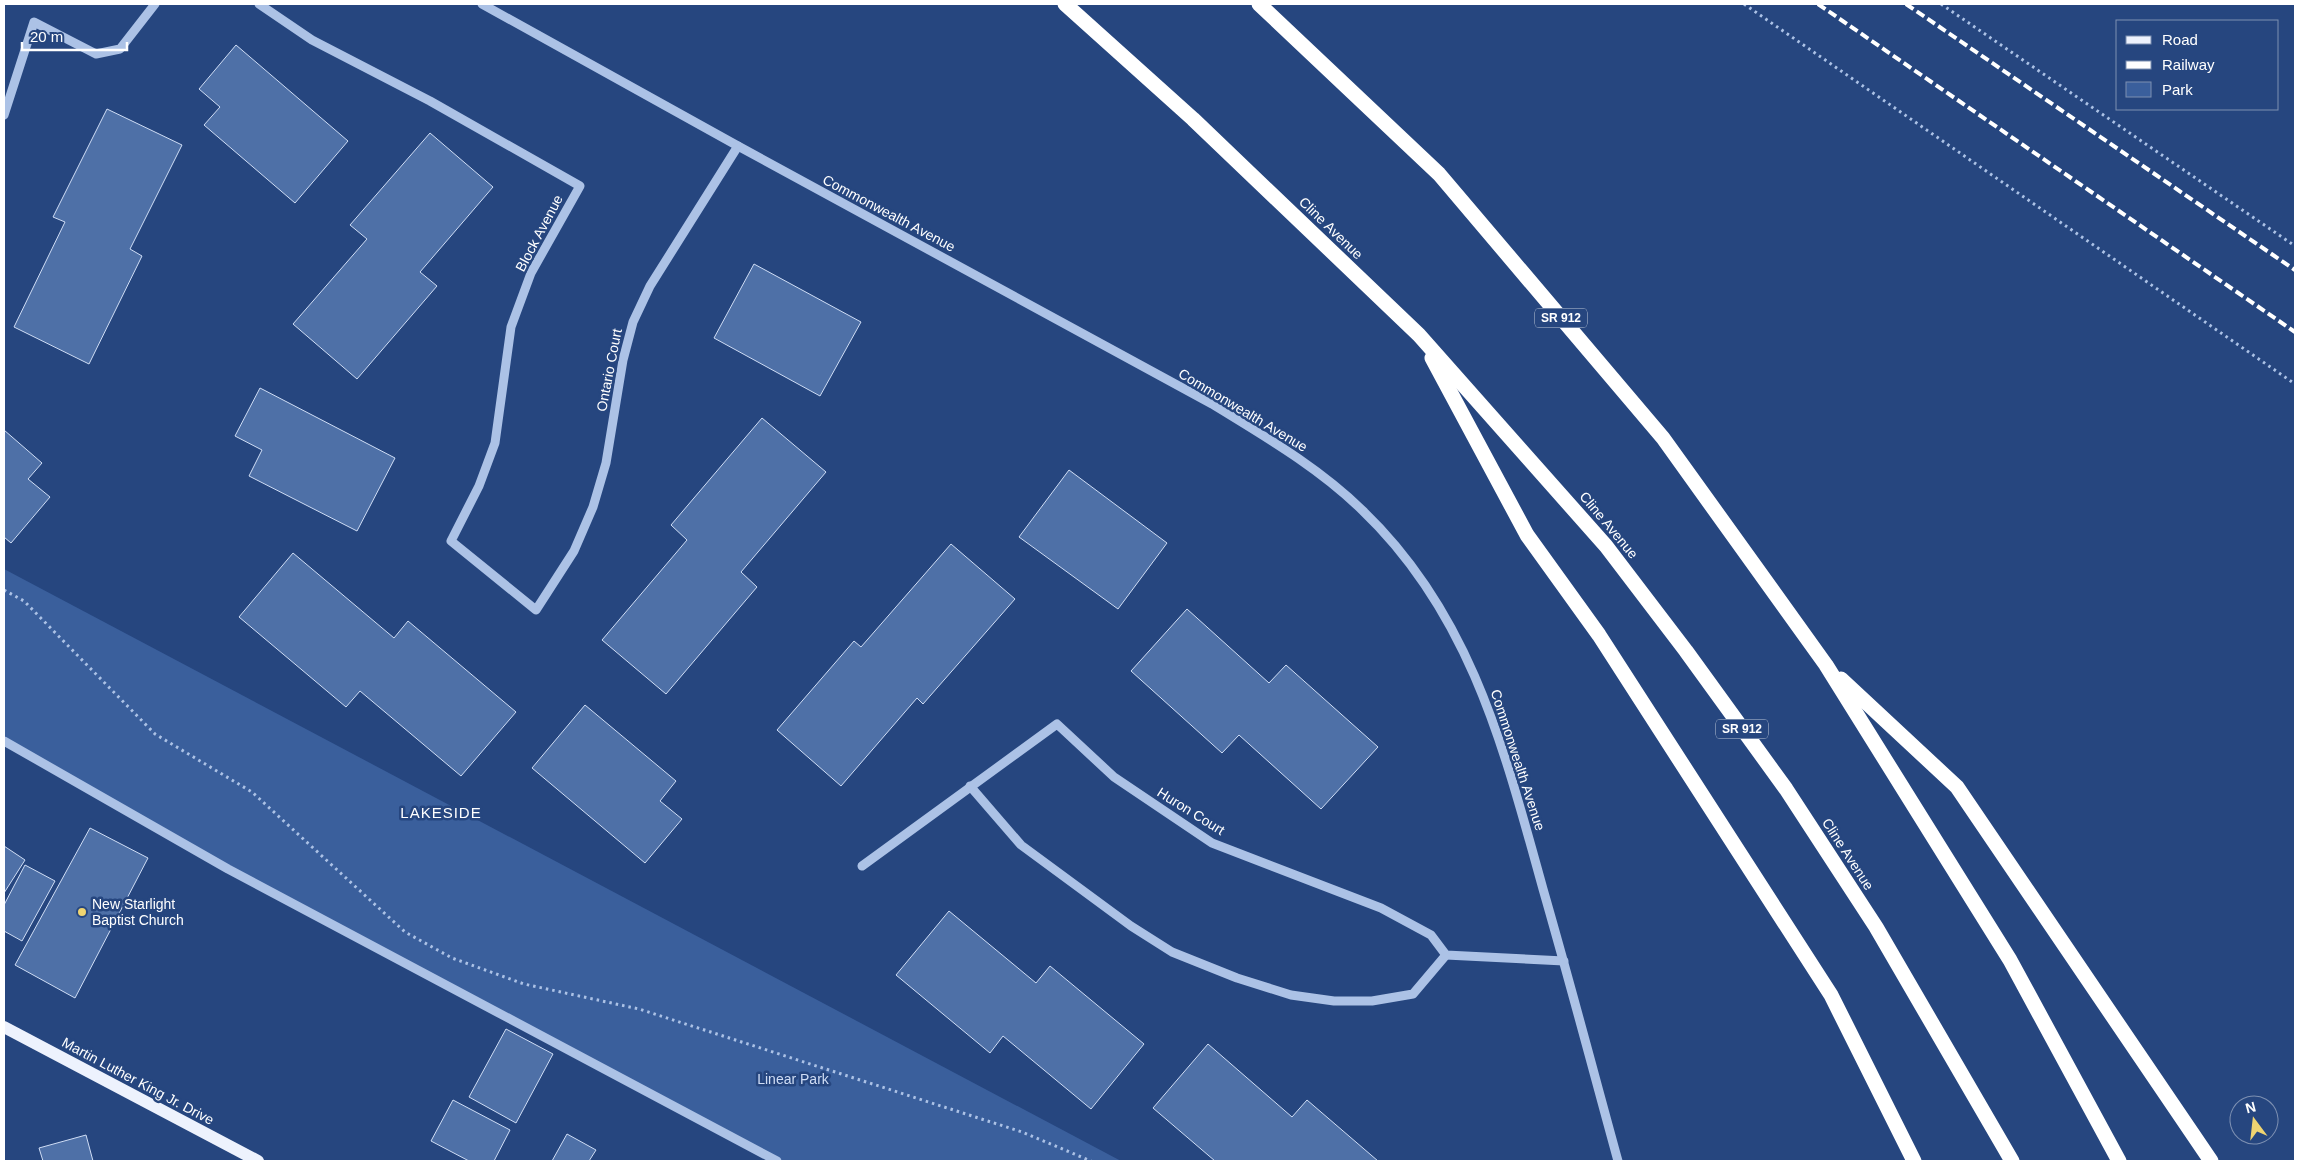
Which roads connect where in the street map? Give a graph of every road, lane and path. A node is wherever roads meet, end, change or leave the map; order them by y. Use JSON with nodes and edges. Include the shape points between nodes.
{"nodes":[{"id":1,"x":154,"y":4,"type":"edge"},
{"id":2,"x":259,"y":4,"type":"edge"},
{"id":3,"x":482,"y":4,"type":"edge"},
{"id":4,"x":1065,"y":4,"type":"edge"},
{"id":5,"x":1259,"y":4,"type":"edge"},
{"id":6,"x":1744,"y":4,"type":"edge"},
{"id":7,"x":1941,"y":4,"type":"edge"},
{"id":8,"x":4,"y":115,"type":"edge"},
{"id":9,"x":738,"y":146,"type":"junction"},
{"id":10,"x":2295,"y":246,"type":"edge"},
{"id":11,"x":1419,"y":335,"type":"junction"},
{"id":12,"x":2295,"y":384,"type":"edge"},
{"id":13,"x":4,"y":590,"type":"edge"},
{"id":14,"x":536,"y":610,"type":"joint"},
{"id":15,"x":1826,"y":665,"type":"junction"},
{"id":16,"x":4,"y":741,"type":"edge"},
{"id":17,"x":970,"y":786,"type":"junction"},
{"id":18,"x":862,"y":866,"type":"dead end"},
{"id":19,"x":1446,"y":955,"type":"junction"},
{"id":20,"x":1564,"y":961,"type":"junction"},
{"id":21,"x":4,"y":1027,"type":"edge"},
{"id":22,"x":258,"y":1161,"type":"edge"},
{"id":23,"x":777,"y":1161,"type":"edge"},
{"id":24,"x":1091,"y":1161,"type":"edge"},
{"id":25,"x":1618,"y":1161,"type":"edge"},
{"id":26,"x":1914,"y":1161,"type":"edge"},
{"id":27,"x":2012,"y":1161,"type":"edge"},
{"id":28,"x":2119,"y":1161,"type":"edge"},
{"id":29,"x":2211,"y":1161,"type":"edge"}],
"edges":[{"from":1,"to":8,"type":"street","via":[[120,49],[96,54],[34,22]]},
{"from":2,"to":14,"type":"street","name":"Block Avenue","via":[[312,40],[430,101],[580,186],[531,273],[511,327],[495,444],[479,486],[451,540]]},
{"from":3,"to":9,"type":"street","name":"Commonwealth Avenue"},
{"from":4,"to":11,"type":"highway","name":"Cline Avenue","number":"SR 912","via":[[1194,118]]},
{"from":5,"to":15,"type":"highway","number":"SR 912","via":[[1439,174],[1663,438]]},
{"from":6,"to":12,"type":"path"},
{"from":7,"to":10,"type":"path"},
{"from":9,"to":14,"type":"street","name":"Ontario Court","via":[[650,286],[633,322],[622,360],[606,463],[593,507],[574,551]]},
{"from":9,"to":20,"type":"street","name":"Commonwealth Avenue","via":[[1212,404],[1276,443],[1363,510],[1390,540],[1446,616],[1476,675],[1502,743]]},
{"from":11,"to":26,"type":"highway","via":[[1527,535],[1599,635],[1831,995]]},
{"from":11,"to":27,"type":"highway","name":"Cline Avenue","number":"SR 912","via":[[1606,546],[1780,781],[1876,927]]},
{"from":13,"to":24,"type":"path","via":[[24,600],[155,734],[252,792],[405,932],[452,958],[524,984],[639,1009],[1022,1132]]},
{"from":15,"to":28,"type":"highway","number":"SR 912","via":[[2010,960]]},
{"from":15,"to":29,"type":"highway","via":[[1957,787]]},
{"from":16,"to":23,"type":"street","via":[[228,869]]},
{"from":17,"to":18,"type":"street","name":"Huron Court"},
{"from":17,"to":19,"type":"street","via":[[1021,845],[1131,926],[1172,952],[1237,978],[1291,995],[1372,1002],[1413,994]]},
{"from":17,"to":19,"type":"street","name":"Huron Court","via":[[1057,724],[1114,777],[1212,843],[1382,908],[1431,935]]},
{"from":19,"to":20,"type":"street"},
{"from":20,"to":25,"type":"street","name":"Commonwealth Avenue"},
{"from":21,"to":22,"type":"main road","name":"Martin Luther King Jr. Drive"}]}
